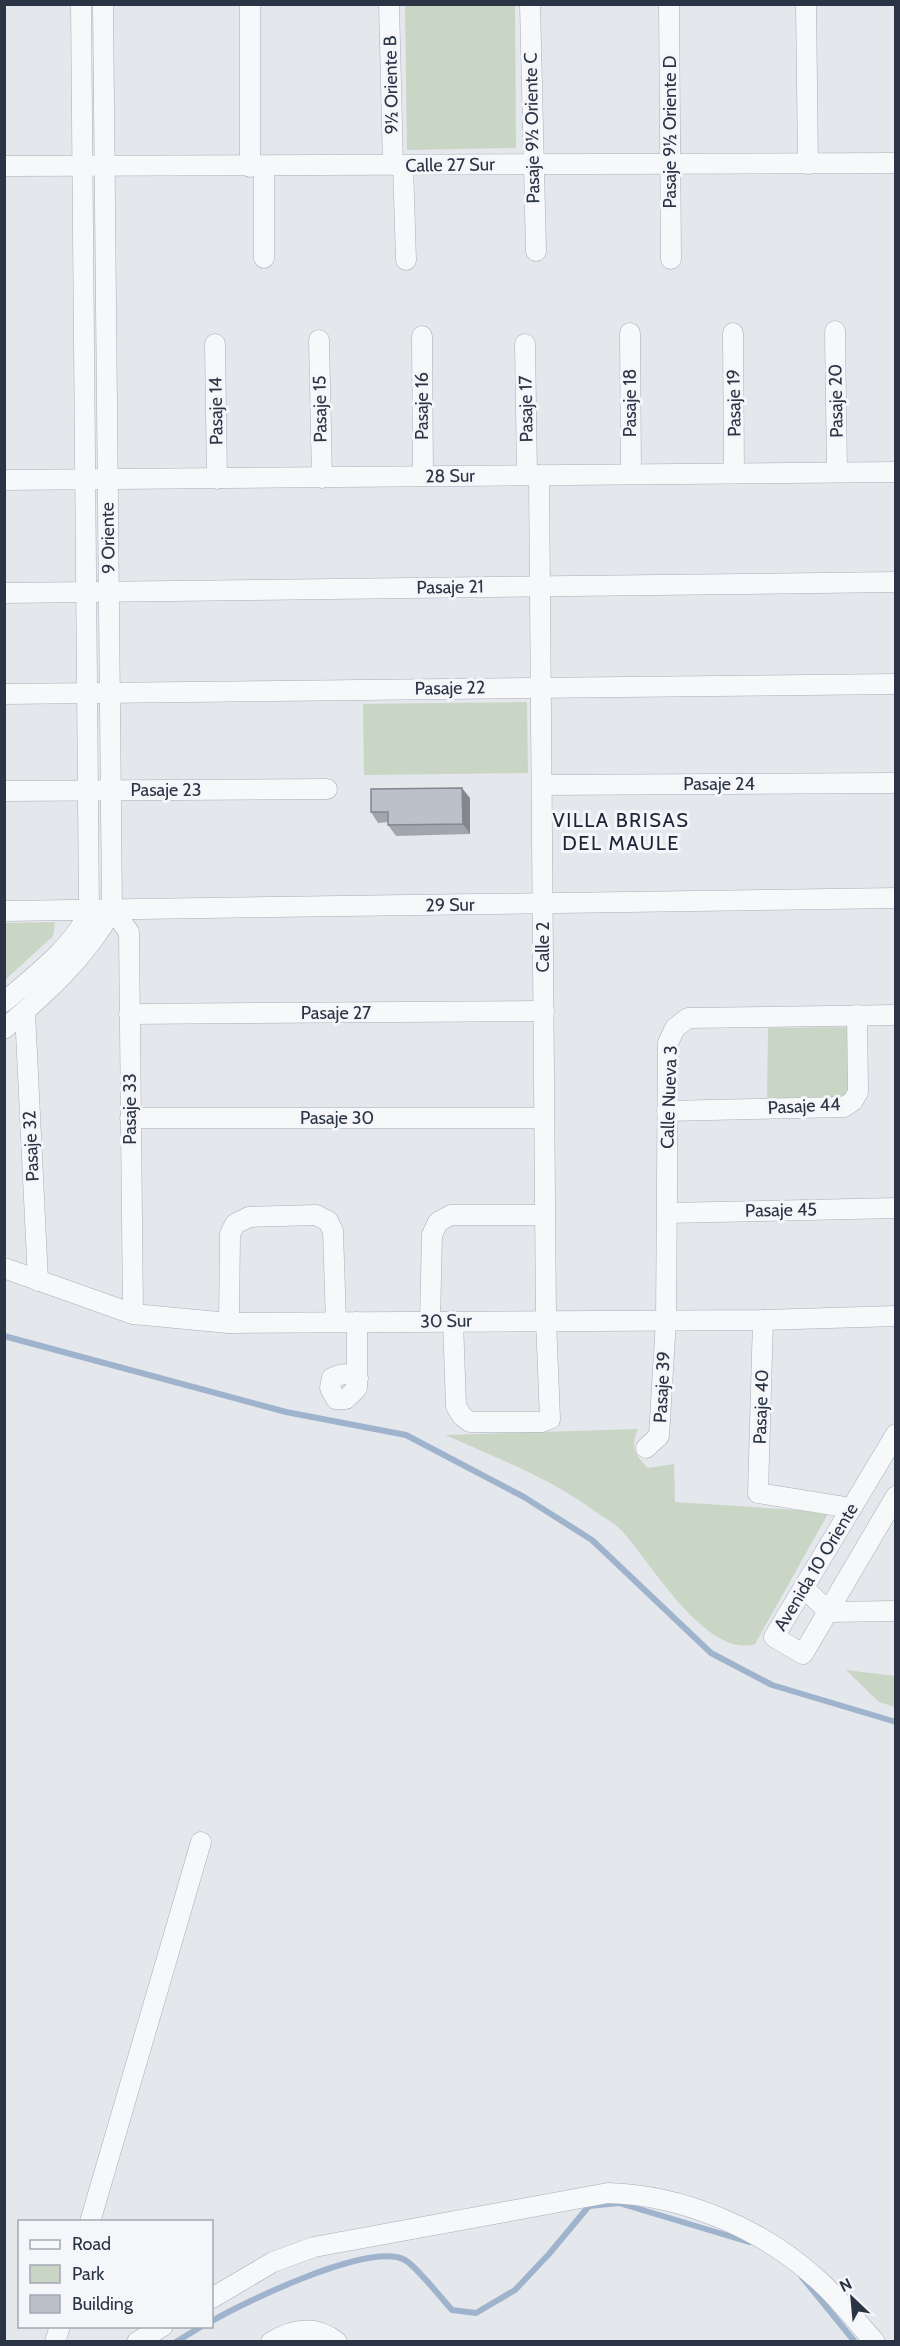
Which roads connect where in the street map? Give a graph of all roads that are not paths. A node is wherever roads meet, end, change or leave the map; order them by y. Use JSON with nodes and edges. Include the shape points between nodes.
{"nodes":[{"id":1,"x":81,"y":4,"type":"edge"},
{"id":2,"x":103,"y":4,"type":"edge"},
{"id":3,"x":250,"y":4,"type":"edge"},
{"id":4,"x":389,"y":4,"type":"edge"},
{"id":5,"x":530,"y":4,"type":"edge"},
{"id":6,"x":669,"y":4,"type":"edge"},
{"id":7,"x":806,"y":4,"type":"edge"},
{"id":8,"x":896,"y":163,"type":"edge"},
{"id":9,"x":532,"y":164,"type":"junction"},
{"id":10,"x":671,"y":164,"type":"junction"},
{"id":11,"x":808,"y":164,"type":"junction"},
{"id":12,"x":398,"y":165,"type":"junction"},
{"id":13,"x":4,"y":166,"type":"edge"},
{"id":14,"x":82,"y":166,"type":"junction"},
{"id":15,"x":104,"y":166,"type":"junction"},
{"id":16,"x":257,"y":167,"type":"junction"},
{"id":17,"x":536,"y":251,"type":"dead end"},
{"id":18,"x":264,"y":258,"type":"dead end"},
{"id":19,"x":406,"y":260,"type":"dead end"},
{"id":20,"x":671,"y":260,"type":"dead end"},
{"id":21,"x":835,"y":331,"type":"dead end"},
{"id":22,"x":630,"y":333,"type":"dead end"},
{"id":23,"x":733,"y":333,"type":"dead end"},
{"id":24,"x":422,"y":336,"type":"dead end"},
{"id":25,"x":319,"y":340,"type":"dead end"},
{"id":26,"x":215,"y":344,"type":"dead end"},
{"id":27,"x":525,"y":344,"type":"dead end"},
{"id":28,"x":837,"y":472,"type":"junction"},
{"id":29,"x":896,"y":472,"type":"edge"},
{"id":30,"x":734,"y":473,"type":"junction"},
{"id":31,"x":631,"y":474,"type":"junction"},
{"id":32,"x":533,"y":475,"type":"junction"},
{"id":33,"x":423,"y":476,"type":"junction"},
{"id":34,"x":217,"y":478,"type":"junction"},
{"id":35,"x":322,"y":478,"type":"junction"},
{"id":36,"x":107,"y":479,"type":"junction"},
{"id":37,"x":4,"y":480,"type":"edge"},
{"id":38,"x":85,"y":480,"type":"junction"},
{"id":39,"x":896,"y":582,"type":"edge"},
{"id":40,"x":540,"y":586,"type":"junction"},
{"id":41,"x":109,"y":591,"type":"junction"},
{"id":42,"x":4,"y":592,"type":"edge"},
{"id":43,"x":86,"y":592,"type":"junction"},
{"id":44,"x":896,"y":684,"type":"edge"},
{"id":45,"x":541,"y":687,"type":"junction"},
{"id":46,"x":87,"y":693,"type":"junction"},
{"id":47,"x":110,"y":693,"type":"junction"},
{"id":48,"x":4,"y":694,"type":"edge"},
{"id":49,"x":896,"y":783,"type":"edge"},
{"id":50,"x":542,"y":785,"type":"junction"},
{"id":51,"x":327,"y":789,"type":"dead end"},
{"id":52,"x":88,"y":790,"type":"junction"},
{"id":53,"x":111,"y":790,"type":"junction"},
{"id":54,"x":4,"y":791,"type":"edge"},
{"id":55,"x":896,"y":898,"type":"edge"},
{"id":56,"x":543,"y":903,"type":"junction"},
{"id":57,"x":89,"y":910,"type":"junction"},
{"id":58,"x":112,"y":910,"type":"junction"},
{"id":59,"x":4,"y":911,"type":"edge"},
{"id":60,"x":4,"y":1002,"type":"edge"},
{"id":61,"x":544,"y":1011,"type":"junction"},
{"id":62,"x":25,"y":1012,"type":"junction"},
{"id":63,"x":129,"y":1014,"type":"junction"},
{"id":64,"x":857,"y":1015,"type":"junction"},
{"id":65,"x":896,"y":1015,"type":"edge"},
{"id":66,"x":4,"y":1029,"type":"edge"},
{"id":67,"x":667,"y":1112,"type":"junction"},
{"id":68,"x":130,"y":1118,"type":"junction"},
{"id":69,"x":544,"y":1118,"type":"junction"},
{"id":70,"x":896,"y":1208,"type":"edge"},
{"id":71,"x":666,"y":1212,"type":"junction"},
{"id":72,"x":545,"y":1215,"type":"junction"},
{"id":73,"x":4,"y":1268,"type":"edge"},
{"id":74,"x":38,"y":1281,"type":"junction"},
{"id":75,"x":133,"y":1314,"type":"junction"},
{"id":76,"x":896,"y":1316,"type":"edge"},
{"id":77,"x":546,"y":1320,"type":"junction"},
{"id":78,"x":666,"y":1320,"type":"junction"},
{"id":79,"x":763,"y":1320,"type":"junction"},
{"id":80,"x":430,"y":1321,"type":"junction"},
{"id":81,"x":453,"y":1321,"type":"junction"},
{"id":82,"x":336,"y":1322,"type":"junction"},
{"id":83,"x":357,"y":1322,"type":"junction"},
{"id":84,"x":229,"y":1323,"type":"junction"},
{"id":85,"x":358,"y":1378,"type":"dead end"},
{"id":86,"x":896,"y":1434,"type":"edge"},
{"id":87,"x":646,"y":1448,"type":"dead end"},
{"id":88,"x":892,"y":1507,"type":"edge"},
{"id":89,"x":852,"y":1508,"type":"junction"},
{"id":90,"x":804,"y":1588,"type":"junction"},
{"id":91,"x":896,"y":1611,"type":"edge"},
{"id":92,"x":829,"y":1612,"type":"junction"},
{"id":93,"x":201,"y":1842,"type":"dead end"},
{"id":94,"x":91,"y":2220,"type":"edge"},
{"id":95,"x":213,"y":2297,"type":"edge"},
{"id":96,"x":160,"y":2328,"type":"edge"},
{"id":97,"x":336,"y":2340,"type":"edge"},
{"id":98,"x":137,"y":2342,"type":"edge"},
{"id":99,"x":270,"y":2342,"type":"edge"},
{"id":100,"x":875,"y":2342,"type":"edge"}],
"edges":[{"from":1,"to":14,"type":"street","name":"9 Oriente"},
{"from":2,"to":15,"type":"street","name":"9 Oriente"},
{"from":3,"to":16,"type":"street"},
{"from":4,"to":12,"type":"street","name":"9½ Oriente B"},
{"from":5,"to":9,"type":"street","name":"Pasaje 9½ Oriente C"},
{"from":6,"to":10,"type":"street","name":"Pasaje 9½ Oriente D"},
{"from":7,"to":11,"type":"street"},
{"from":8,"to":11,"type":"street","name":"Calle 27 Sur"},
{"from":9,"to":10,"type":"street","name":"Calle 27 Sur"},
{"from":9,"to":12,"type":"street","name":"Calle 27 Sur"},
{"from":9,"to":17,"type":"street","name":"Pasaje 9½ Oriente C"},
{"from":10,"to":11,"type":"street","name":"Calle 27 Sur"},
{"from":10,"to":20,"type":"street","name":"Pasaje 9½ Oriente D"},
{"from":12,"to":16,"type":"street","name":"Calle 27 Sur"},
{"from":12,"to":19,"type":"street","name":"9½ Oriente B"},
{"from":13,"to":14,"type":"street","name":"Calle 27 Sur"},
{"from":14,"to":15,"type":"street","name":"Calle 27 Sur"},
{"from":14,"to":38,"type":"street","name":"9 Oriente"},
{"from":15,"to":16,"type":"street","name":"Calle 27 Sur"},
{"from":15,"to":36,"type":"street","name":"9 Oriente"},
{"from":16,"to":18,"type":"street"},
{"from":21,"to":28,"type":"street","name":"Pasaje 20"},
{"from":22,"to":31,"type":"street","name":"Pasaje 18"},
{"from":23,"to":30,"type":"street","name":"Pasaje 19"},
{"from":24,"to":33,"type":"street","name":"Pasaje 16"},
{"from":25,"to":35,"type":"street","name":"Pasaje 15"},
{"from":26,"to":34,"type":"street","name":"Pasaje 14"},
{"from":27,"to":32,"type":"street","name":"Pasaje 17"},
{"from":28,"to":29,"type":"street","name":"28 Sur"},
{"from":28,"to":30,"type":"street","name":"28 Sur"},
{"from":30,"to":31,"type":"street","name":"28 Sur"},
{"from":31,"to":32,"type":"street","name":"28 Sur"},
{"from":32,"to":33,"type":"street","name":"28 Sur"},
{"from":32,"to":40,"type":"street","name":"Calle 2"},
{"from":33,"to":35,"type":"street","name":"28 Sur"},
{"from":34,"to":35,"type":"street","name":"28 Sur"},
{"from":34,"to":36,"type":"street","name":"28 Sur"},
{"from":36,"to":38,"type":"street","name":"28 Sur"},
{"from":36,"to":41,"type":"street","name":"9 Oriente"},
{"from":37,"to":38,"type":"street","name":"28 Sur"},
{"from":38,"to":43,"type":"street","name":"9 Oriente"},
{"from":39,"to":40,"type":"street","name":"Pasaje 21"},
{"from":40,"to":41,"type":"street","name":"Pasaje 21"},
{"from":40,"to":45,"type":"street","name":"Calle 2"},
{"from":41,"to":43,"type":"street","name":"Pasaje 21"},
{"from":41,"to":47,"type":"street","name":"9 Oriente"},
{"from":42,"to":43,"type":"street","name":"Pasaje 21"},
{"from":43,"to":46,"type":"street","name":"9 Oriente"},
{"from":44,"to":45,"type":"street","name":"Pasaje 22"},
{"from":45,"to":47,"type":"street","name":"Pasaje 22"},
{"from":45,"to":50,"type":"street","name":"Calle 2"},
{"from":46,"to":47,"type":"street","name":"Pasaje 22"},
{"from":46,"to":48,"type":"street","name":"Pasaje 22"},
{"from":46,"to":52,"type":"street","name":"9 Oriente"},
{"from":47,"to":53,"type":"street","name":"9 Oriente"},
{"from":49,"to":50,"type":"street","name":"Pasaje 24"},
{"from":50,"to":56,"type":"street","name":"Calle 2"},
{"from":51,"to":53,"type":"street","name":"Pasaje 23"},
{"from":52,"to":53,"type":"street","name":"Pasaje 23"},
{"from":52,"to":54,"type":"street","name":"Pasaje 23"},
{"from":52,"to":57,"type":"street","name":"9 Oriente"},
{"from":53,"to":58,"type":"street","name":"9 Oriente"},
{"from":55,"to":56,"type":"street","name":"29 Sur"},
{"from":56,"to":58,"type":"street","name":"29 Sur"},
{"from":56,"to":61,"type":"street","name":"Calle 2"},
{"from":57,"to":58,"type":"street","name":"29 Sur"},
{"from":57,"to":59,"type":"street","name":"29 Sur"},
{"from":57,"to":60,"type":"street","via":[[76,933]]},
{"from":58,"to":62,"type":"street","via":[[79,959]]},
{"from":58,"to":63,"type":"street","name":"Pasaje 33","via":[[129,932]]},
{"from":61,"to":63,"type":"street","name":"Pasaje 27"},
{"from":61,"to":69,"type":"street","name":"Calle 2"},
{"from":62,"to":66,"type":"street"},
{"from":62,"to":74,"type":"street","name":"Pasaje 32"},
{"from":63,"to":68,"type":"street","name":"Pasaje 33"},
{"from":64,"to":65,"type":"street","name":"Calle Nueva 3"},
{"from":64,"to":67,"type":"street","name":"Calle Nueva 3","via":[[688,1018],[675,1028],[668,1043]]},
{"from":64,"to":67,"type":"street","name":"Pasaje 44","via":[[858,1092],[854,1101],[844,1107]]},
{"from":67,"to":71,"type":"street","name":"Calle Nueva 3"},
{"from":68,"to":69,"type":"street","name":"Pasaje 30"},
{"from":68,"to":75,"type":"street","name":"Pasaje 33"},
{"from":69,"to":72,"type":"street","name":"Calle 2"},
{"from":70,"to":71,"type":"street","name":"Pasaje 45"},
{"from":71,"to":78,"type":"street","name":"Calle Nueva 3"},
{"from":72,"to":77,"type":"street","name":"Calle 2"},
{"from":72,"to":80,"type":"street","via":[[451,1215],[438,1222],[432,1235]]},
{"from":73,"to":74,"type":"street","name":"30 Sur"},
{"from":74,"to":75,"type":"street","name":"30 Sur"},
{"from":75,"to":84,"type":"street","name":"30 Sur"},
{"from":76,"to":79,"type":"street","name":"30 Sur"},
{"from":77,"to":78,"type":"street","name":"30 Sur"},
{"from":77,"to":81,"type":"street","name":"30 Sur"},
{"from":77,"to":81,"type":"street","name":"Calle 2","via":[[550,1419],[542,1422],[470,1422],[462,1416],[456,1406]]},
{"from":78,"to":79,"type":"street","name":"30 Sur"},
{"from":78,"to":87,"type":"street","name":"Pasaje 39","via":[[659,1436]]},
{"from":79,"to":89,"type":"street","name":"Pasaje 40","via":[[758,1493]]},
{"from":80,"to":81,"type":"street","name":"30 Sur"},
{"from":80,"to":83,"type":"street","name":"30 Sur"},
{"from":82,"to":83,"type":"street","name":"30 Sur"},
{"from":82,"to":84,"type":"street","name":"30 Sur"},
{"from":82,"to":84,"type":"street","via":[[333,1231],[328,1221],[316,1215],[249,1217],[235,1224],[230,1234]]},
{"from":83,"to":85,"type":"street"},
{"from":86,"to":89,"type":"street","name":"Avenida 10 Oriente"},
{"from":88,"to":92,"type":"street","name":"Avenida 10 Oriente"},
{"from":89,"to":90,"type":"street","name":"Avenida 10 Oriente"},
{"from":90,"to":92,"type":"street"},
{"from":90,"to":92,"type":"street","name":"Avenida 10 Oriente","via":[[774,1636],[803,1654]]},
{"from":91,"to":92,"type":"street"},
{"from":93,"to":94,"type":"street"},
{"from":95,"to":100,"type":"street","via":[[273,2262],[314,2247],[608,2193],[629,2193],[687,2205],[765,2240],[818,2279]]},
{"from":96,"to":98,"type":"street"},
{"from":97,"to":99,"type":"street","via":[[304,2329],[290,2331]]}]}
